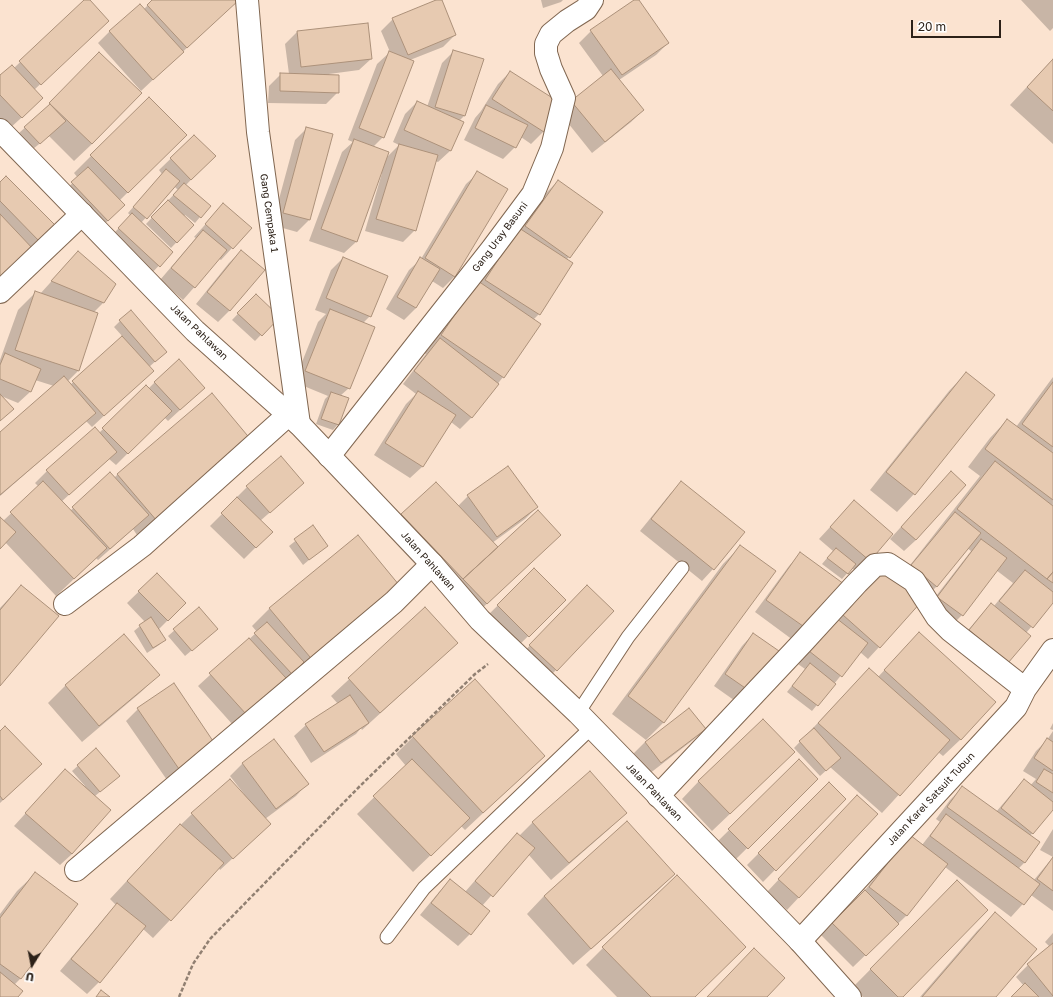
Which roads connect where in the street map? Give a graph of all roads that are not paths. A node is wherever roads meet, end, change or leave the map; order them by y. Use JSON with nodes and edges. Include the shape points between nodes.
{"nodes":[{"id":1,"x":247,"y":0,"type":"edge"},
{"id":2,"x":592,"y":0,"type":"edge"},
{"id":3,"x":0,"y":130,"type":"edge"},
{"id":4,"x":82,"y":214,"type":"junction"},
{"id":5,"x":0,"y":292,"type":"edge"},
{"id":6,"x":294,"y":420,"type":"junction"},
{"id":7,"x":329,"y":456,"type":"junction"},
{"id":8,"x":432,"y":564,"type":"junction"},
{"id":9,"x":682,"y":568,"type":"dead end"},
{"id":10,"x":65,"y":604,"type":"dead end"},
{"id":11,"x":1053,"y":650,"type":"edge"},
{"id":12,"x":1025,"y":689,"type":"junction"},
{"id":13,"x":584,"y":721,"type":"junction"},
{"id":14,"x":658,"y":796,"type":"junction"},
{"id":15,"x":76,"y":870,"type":"dead end"},
{"id":16,"x":386,"y":937,"type":"dead end"},
{"id":17,"x":800,"y":941,"type":"junction"},
{"id":18,"x":850,"y":997,"type":"edge"}],
"edges":[{"from":1,"to":6,"type":"street","name":"Gang Cempaka 1","via":[[258,132]]},
{"from":2,"to":7,"type":"street","name":"Gang Uray Basuni","via":[[586,9],[551,34],[546,44],[551,69],[564,98],[552,148],[533,194]]},
{"from":3,"to":4,"type":"street","name":"Jalan Pahlawan"},
{"from":4,"to":5,"type":"street"},
{"from":4,"to":6,"type":"street","name":"Jalan Pahlawan","via":[[196,331]]},
{"from":6,"to":7,"type":"street","name":"Jalan Pahlawan"},
{"from":6,"to":10,"type":"street","via":[[142,546]]},
{"from":7,"to":8,"type":"street","name":"Jalan Pahlawan"},
{"from":8,"to":13,"type":"street","name":"Jalan Pahlawan","via":[[480,620]]},
{"from":8,"to":15,"type":"street","via":[[394,602]]},
{"from":9,"to":13,"type":"lane","via":[[628,637]]},
{"from":11,"to":12,"type":"street","name":"Jalan Karel Satsuit Tubun"},
{"from":12,"to":14,"type":"street","via":[[950,630],[937,617],[914,581],[888,564],[875,565]]},
{"from":12,"to":17,"type":"street","name":"Jalan Karel Satsuit Tubun","via":[[1016,707]]},
{"from":13,"to":14,"type":"street","name":"Jalan Pahlawan"},
{"from":13,"to":16,"type":"lane","via":[[424,888]]},
{"from":14,"to":17,"type":"street","name":"Jalan Pahlawan"},
{"from":17,"to":18,"type":"street","name":"Jalan Pahlawan"}]}
